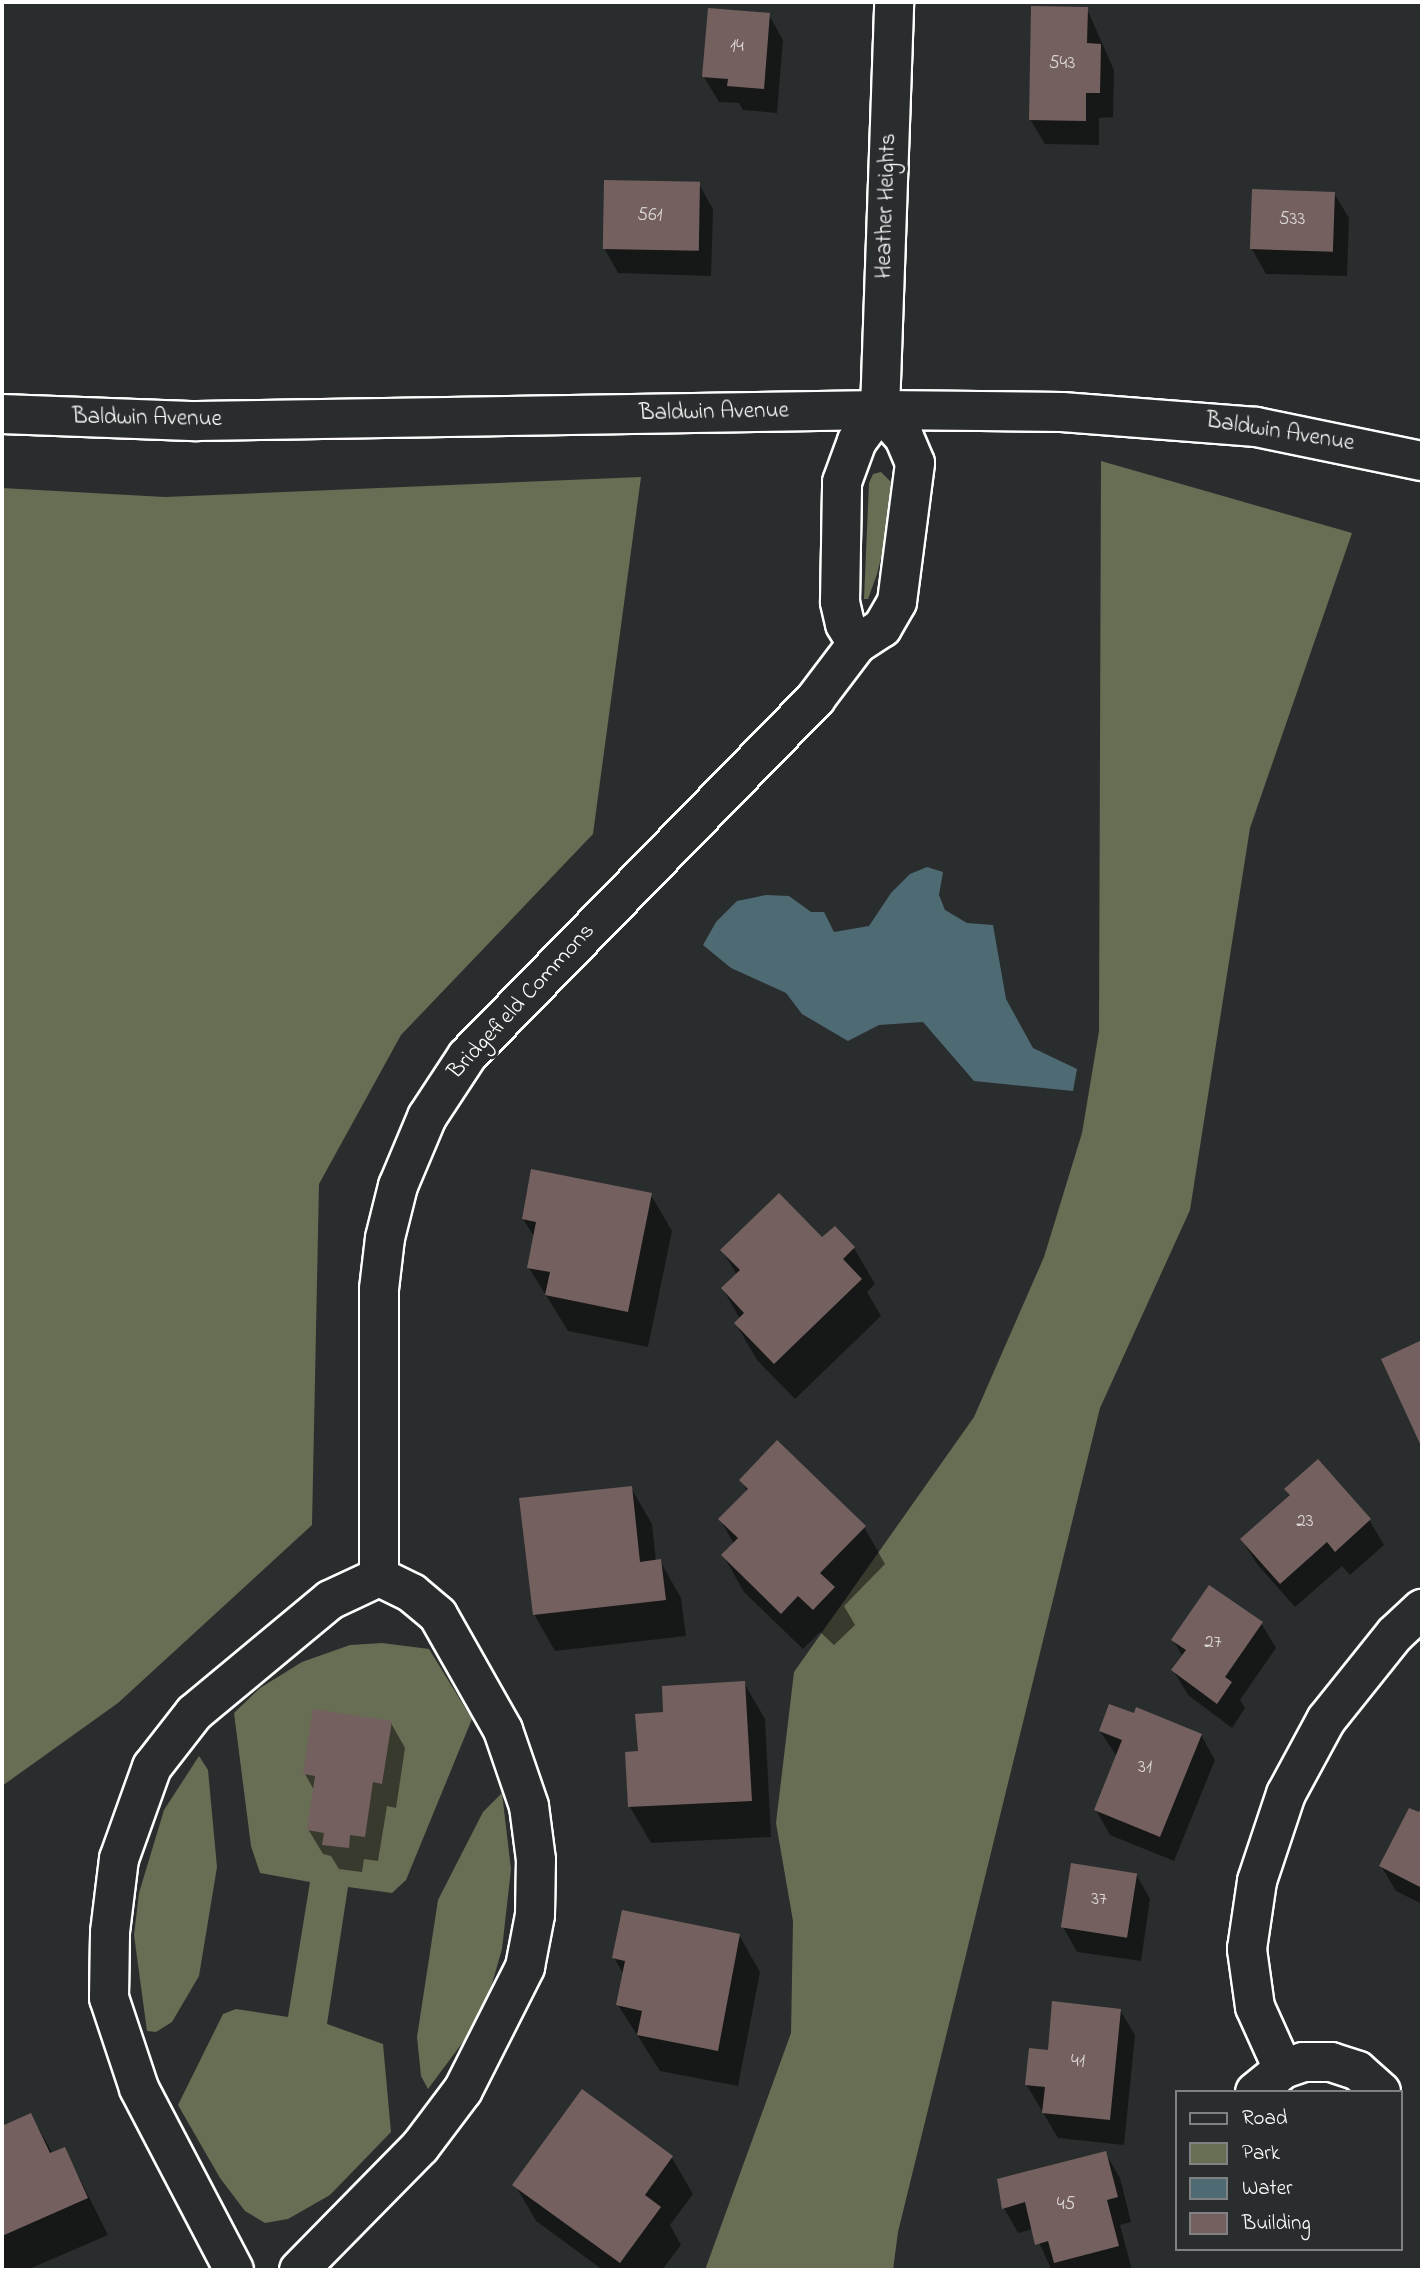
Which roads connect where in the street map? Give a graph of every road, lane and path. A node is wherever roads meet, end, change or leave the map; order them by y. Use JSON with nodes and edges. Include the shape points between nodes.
{"nodes":[{"id":1,"x":894,"y":2,"type":"edge"},
{"id":2,"x":880,"y":410,"type":"junction"},
{"id":3,"x":2,"y":414,"type":"edge"},
{"id":4,"x":1422,"y":461,"type":"edge"},
{"id":5,"x":857,"y":644,"type":"junction"},
{"id":6,"x":379,"y":1577,"type":"junction"},
{"id":7,"x":1422,"y":1609,"type":"edge"},
{"id":8,"x":1269,"y":2080,"type":"edge"},
{"id":9,"x":1379,"y":2090,"type":"edge"},
{"id":10,"x":234,"y":2270,"type":"edge"},
{"id":11,"x":299,"y":2270,"type":"edge"}],
"edges":[{"from":1,"to":2,"type":"street","name":"Heather Heights"},
{"from":2,"to":3,"type":"street","name":"Baldwin Avenue","via":[[197,421]]},
{"from":2,"to":4,"type":"street","name":"Baldwin Avenue","via":[[1189,418],[1320,438]]},
{"from":2,"to":5,"type":"street","via":[[857,441],[842,482],[841,602],[845,624]]},
{"from":2,"to":5,"type":"street","name":"Bridgefield Commons","via":[[904,437],[915,463],[897,602],[882,628]]},
{"from":5,"to":6,"type":"street","name":"Bridgefield Commons","via":[[816,698],[467,1056],[427,1117],[398,1186],[379,1289]]},
{"from":6,"to":10,"type":"street","via":[[330,1600],[194,1713],[152,1767],[119,1859],[110,1932],[109,1998],[139,2088]]},
{"from":6,"to":11,"type":"street","via":[[412,1593],[438,1615],[503,1730],[529,1806],[536,1860],[535,1915],[525,1967],[463,2090],[420,2147]]},
{"from":7,"to":8,"type":"street","via":[[1395,1634],[1326,1720],[1286,1794],[1257,1881],[1247,1949]]},
{"from":8,"to":9,"type":"street","via":[[1303,2062],[1331,2062],[1358,2071]]}]}
